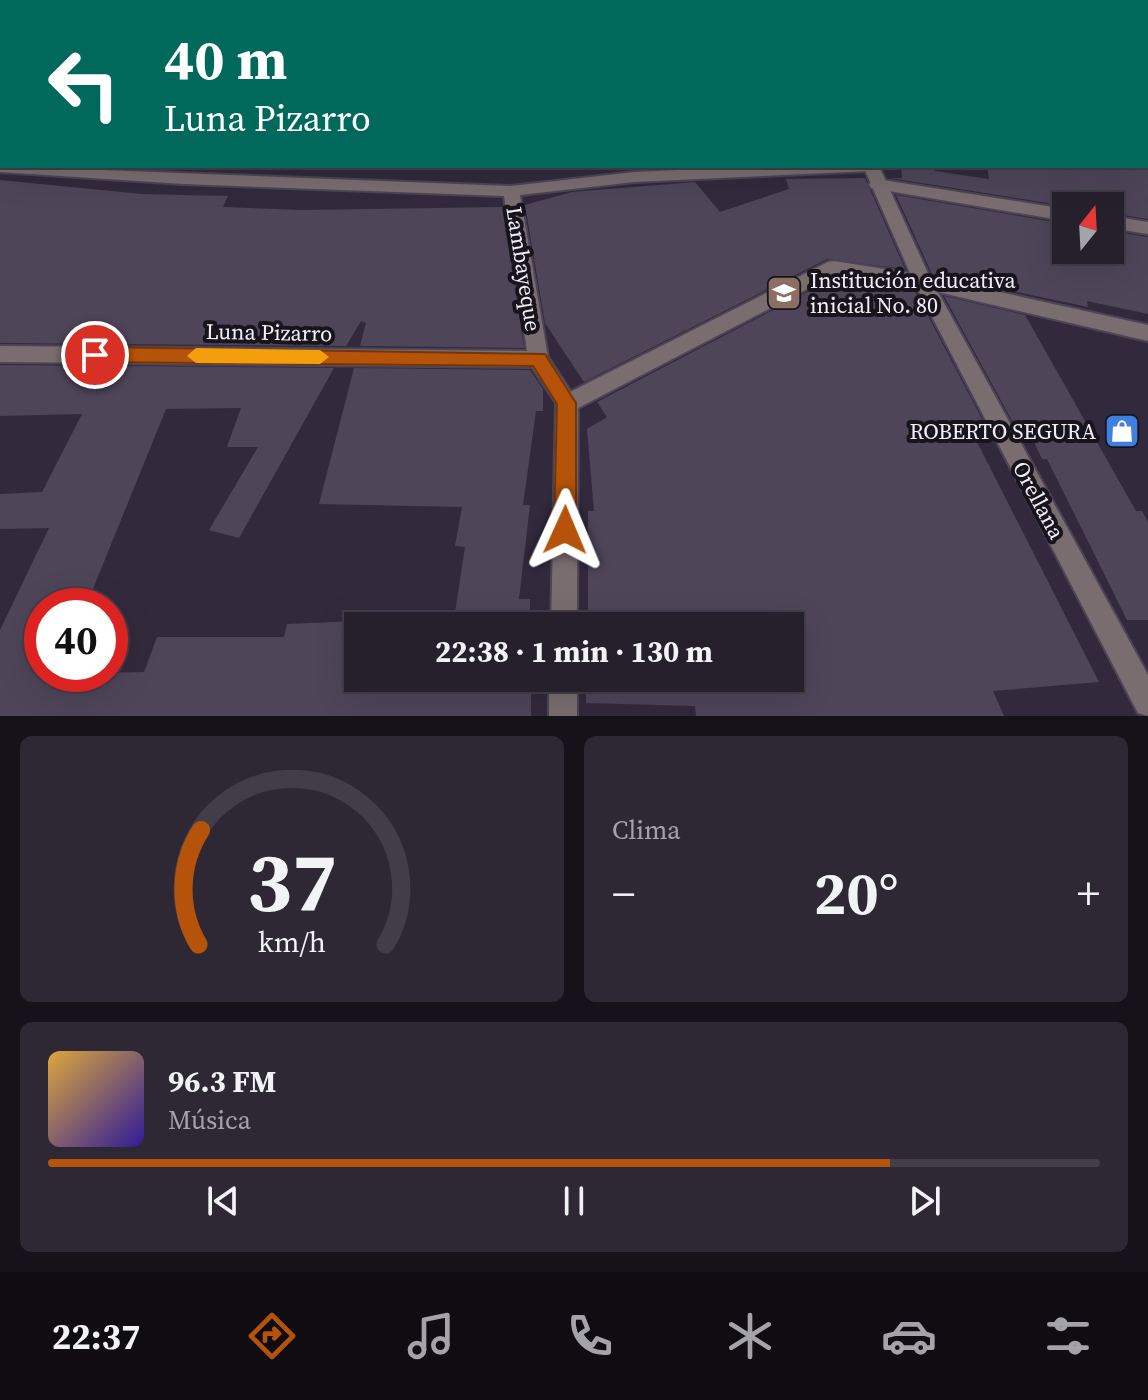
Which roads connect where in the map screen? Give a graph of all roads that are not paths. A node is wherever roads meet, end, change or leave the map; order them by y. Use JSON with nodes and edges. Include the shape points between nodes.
{"nodes":[{"id":1,"x":15,"y":168,"type":"edge"},
{"id":2,"x":828,"y":168,"type":"edge"},
{"id":3,"x":872,"y":168,"type":"edge"},
{"id":4,"x":877,"y":184,"type":"junction"},
{"id":5,"x":511,"y":191,"type":"junction"},
{"id":6,"x":1052,"y":213,"type":"edge"},
{"id":7,"x":1124,"y":224,"type":"edge"},
{"id":8,"x":1148,"y":228,"type":"edge"},
{"id":9,"x":923,"y":282,"type":"junction"},
{"id":10,"x":1148,"y":333,"type":"edge"},
{"id":11,"x":0,"y":354,"type":"edge"},
{"id":12,"x":538,"y":359,"type":"junction"},
{"id":13,"x":567,"y":403,"type":"junction"},
{"id":14,"x":564,"y":612,"type":"edge"},
{"id":15,"x":563,"y":692,"type":"edge"},
{"id":16,"x":1148,"y":703,"type":"edge"},
{"id":17,"x":563,"y":716,"type":"edge"}],
"edges":[{"from":1,"to":5,"type":"street"},
{"from":2,"to":5,"type":"street","via":[[634,177]]},
{"from":3,"to":4,"type":"street","name":"Orellana"},
{"from":4,"to":6,"type":"street"},
{"from":4,"to":9,"type":"street","name":"Orellana"},
{"from":5,"to":12,"type":"street","name":"Lambayeque"},
{"from":7,"to":8,"type":"street"},
{"from":9,"to":10,"type":"street"},
{"from":9,"to":13,"type":"street","via":[[834,267]]},
{"from":9,"to":16,"type":"street","name":"Orellana"},
{"from":11,"to":12,"type":"street","name":"Luna Pizarro"},
{"from":12,"to":13,"type":"street","name":"Lambayeque"},
{"from":13,"to":14,"type":"street"},
{"from":15,"to":17,"type":"street"}]}
